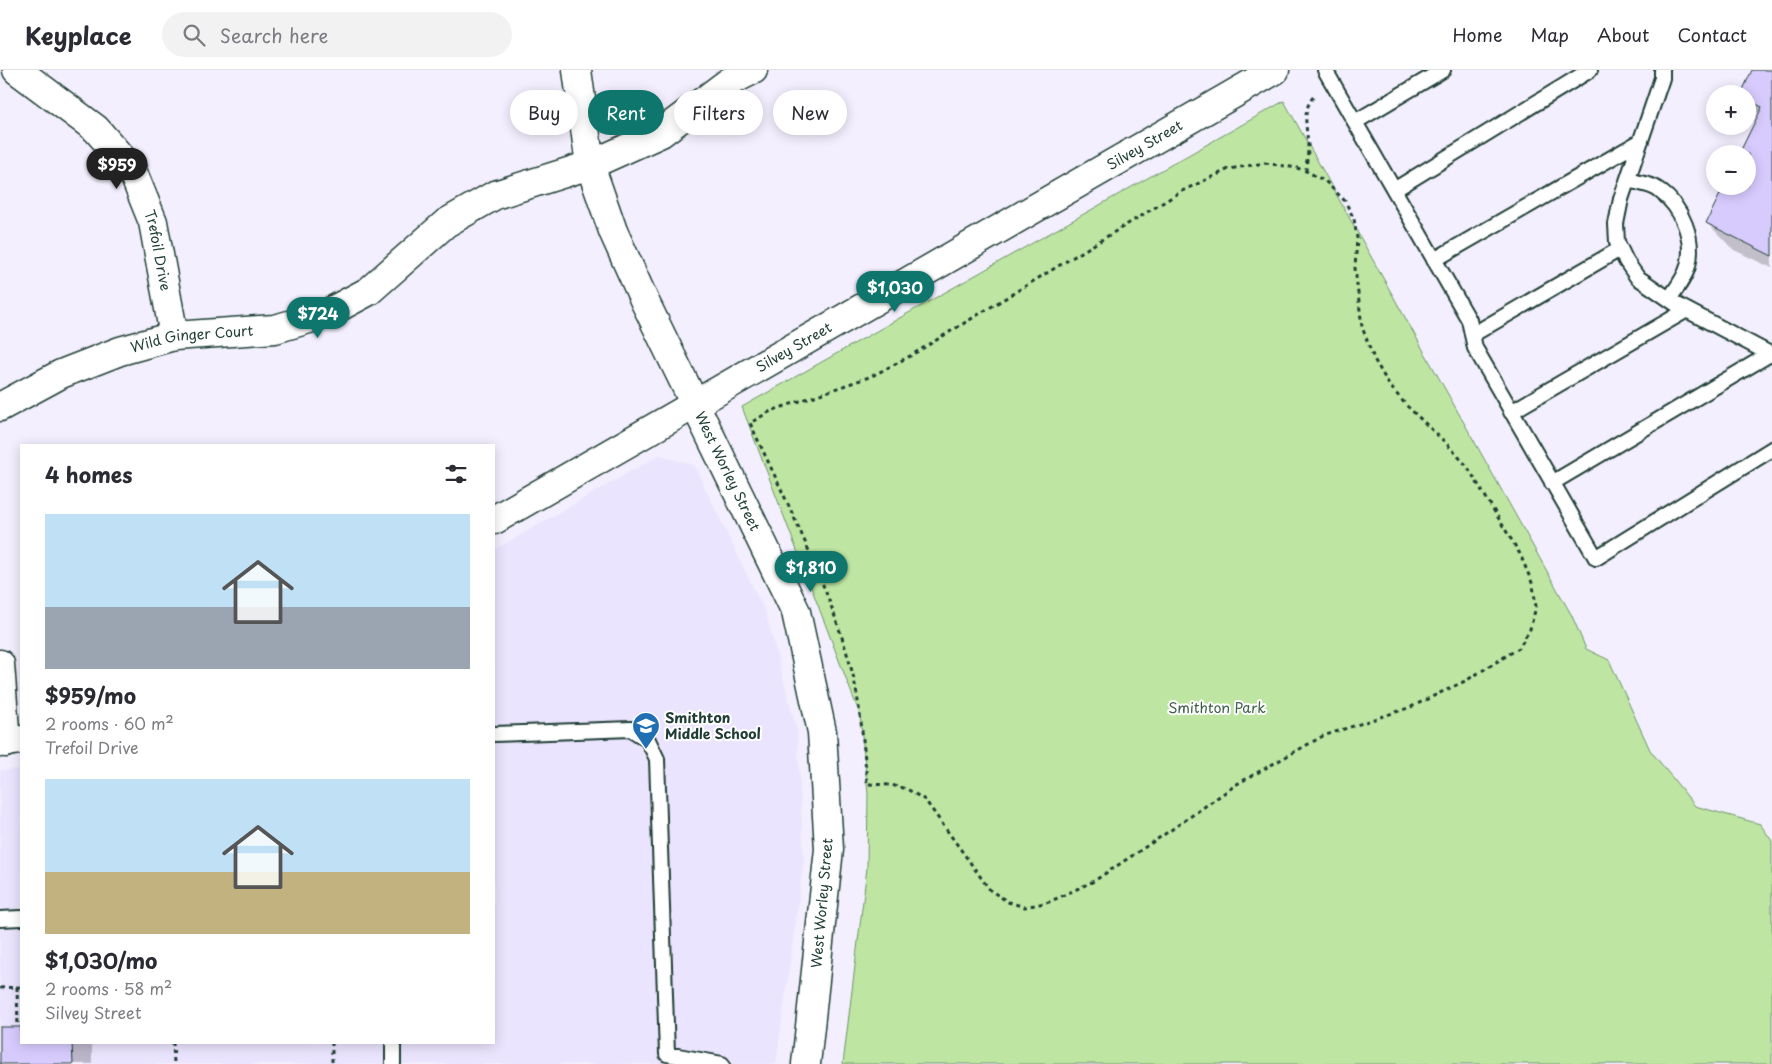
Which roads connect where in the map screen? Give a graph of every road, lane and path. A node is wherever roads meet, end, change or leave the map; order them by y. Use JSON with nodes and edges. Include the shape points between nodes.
{"nodes":[{"id":1,"x":17,"y":70,"type":"edge"},
{"id":2,"x":577,"y":70,"type":"edge"},
{"id":3,"x":753,"y":70,"type":"edge"},
{"id":4,"x":1275,"y":70,"type":"edge"},
{"id":5,"x":1325,"y":70,"type":"edge"},
{"id":6,"x":1443,"y":70,"type":"edge"},
{"id":7,"x":1590,"y":70,"type":"edge"},
{"id":8,"x":1662,"y":70,"type":"edge"},
{"id":9,"x":1317,"y":92,"type":"dead end"},
{"id":10,"x":1355,"y":122,"type":"junction"},
{"id":11,"x":1641,"y":140,"type":"junction"},
{"id":12,"x":590,"y":165,"type":"junction"},
{"id":13,"x":1306,"y":172,"type":"junction"},
{"id":14,"x":1628,"y":180,"type":"junction"},
{"id":15,"x":1394,"y":190,"type":"junction"},
{"id":16,"x":1620,"y":249,"type":"junction"},
{"id":17,"x":1434,"y":260,"type":"junction"},
{"id":18,"x":1668,"y":299,"type":"junction"},
{"id":19,"x":1687,"y":310,"type":"junction"},
{"id":20,"x":1472,"y":335,"type":"junction"},
{"id":21,"x":174,"y":336,"type":"junction"},
{"id":22,"x":1771,"y":354,"type":"edge"},
{"id":23,"x":694,"y":403,"type":"junction"},
{"id":24,"x":0,"y":407,"type":"edge"},
{"id":25,"x":1511,"y":412,"type":"junction"},
{"id":26,"x":1772,"y":449,"type":"edge"},
{"id":27,"x":1552,"y":483,"type":"junction"},
{"id":28,"x":495,"y":519,"type":"edge"},
{"id":29,"x":0,"y":664,"type":"edge"},
{"id":30,"x":495,"y":734,"type":"edge"},
{"id":31,"x":9,"y":742,"type":"edge"},
{"id":32,"x":20,"y":918,"type":"edge"},
{"id":33,"x":0,"y":919,"type":"edge"},
{"id":34,"x":19,"y":987,"type":"edge"},
{"id":35,"x":0,"y":988,"type":"edge"},
{"id":36,"x":18,"y":1027,"type":"dead end"},
{"id":37,"x":173,"y":1044,"type":"edge"},
{"id":38,"x":332,"y":1044,"type":"edge"},
{"id":39,"x":393,"y":1044,"type":"edge"},
{"id":40,"x":667,"y":1059,"type":"edge"},
{"id":41,"x":174,"y":1064,"type":"edge"},
{"id":42,"x":332,"y":1064,"type":"edge"},
{"id":43,"x":394,"y":1064,"type":"edge"},
{"id":44,"x":722,"y":1064,"type":"edge"},
{"id":45,"x":806,"y":1064,"type":"edge"}],
"edges":[{"from":1,"to":21,"type":"street","name":"Trefoil Drive","via":[[96,129],[132,170],[154,222]]},
{"from":2,"to":12,"type":"street","name":"West Worley Street"},
{"from":3,"to":12,"type":"street","name":"Wild Ginger Court","via":[[729,82],[661,133]]},
{"from":4,"to":23,"type":"street","name":"Silvey Street"},
{"from":5,"to":10,"type":"lane"},
{"from":6,"to":10,"type":"lane"},
{"from":7,"to":15,"type":"lane"},
{"from":8,"to":11,"type":"lane"},
{"from":9,"to":13,"type":"path","via":[[1306,108]]},
{"from":10,"to":15,"type":"lane"},
{"from":11,"to":14,"type":"lane"},
{"from":11,"to":17,"type":"lane"},
{"from":12,"to":21,"type":"street","name":"Wild Ginger Court","via":[[495,195],[446,223],[369,291],[326,314],[275,329]]},
{"from":12,"to":23,"type":"street","name":"West Worley Street","via":[[617,240]]},
{"from":13,"to":13,"type":"path","via":[[1325,181],[1345,201],[1354,219],[1357,238],[1355,268],[1362,327],[1374,359],[1401,399],[1467,466],[1520,554],[1533,585],[1536,607],[1530,629],[1519,648],[1466,680],[1411,707],[1323,736],[1237,784],[1094,881],[1049,902],[1025,907],[1008,902],[990,890],[925,800],[907,789],[867,784],[864,740],[853,677],[838,623],[823,582],[750,423],[771,411],[872,376],[895,364],[1182,191],[1229,169],[1265,164]]},
{"from":14,"to":16,"type":"lane","via":[[1616,224]]},
{"from":14,"to":18,"type":"lane","via":[[1659,190],[1672,202],[1688,233],[1688,266],[1683,280]]},
{"from":15,"to":17,"type":"lane"},
{"from":16,"to":18,"type":"lane","via":[[1637,277]]},
{"from":16,"to":20,"type":"lane"},
{"from":17,"to":20,"type":"lane","via":[[1469,320]]},
{"from":18,"to":19,"type":"lane"},
{"from":19,"to":22,"type":"lane"},
{"from":19,"to":25,"type":"lane"},
{"from":20,"to":25,"type":"lane","via":[[1475,348]]},
{"from":21,"to":24,"type":"street","name":"Wild Ginger Court","via":[[120,351],[62,374]]},
{"from":22,"to":27,"type":"lane"},
{"from":23,"to":28,"type":"street","name":"Silvey Street"},
{"from":23,"to":45,"type":"street","name":"West Worley Street","via":[[796,612],[822,732],[829,849]]},
{"from":25,"to":27,"type":"lane"},
{"from":26,"to":27,"type":"lane","via":[[1596,558]]},
{"from":29,"to":31,"type":"street"},
{"from":30,"to":40,"type":"lane","via":[[632,729],[648,740],[657,759]]},
{"from":32,"to":33,"type":"lane"},
{"from":34,"to":35,"type":"path"},
{"from":34,"to":36,"type":"path"},
{"from":37,"to":41,"type":"path"},
{"from":38,"to":42,"type":"path"},
{"from":39,"to":43,"type":"lane"},
{"from":40,"to":44,"type":"lane"}]}
